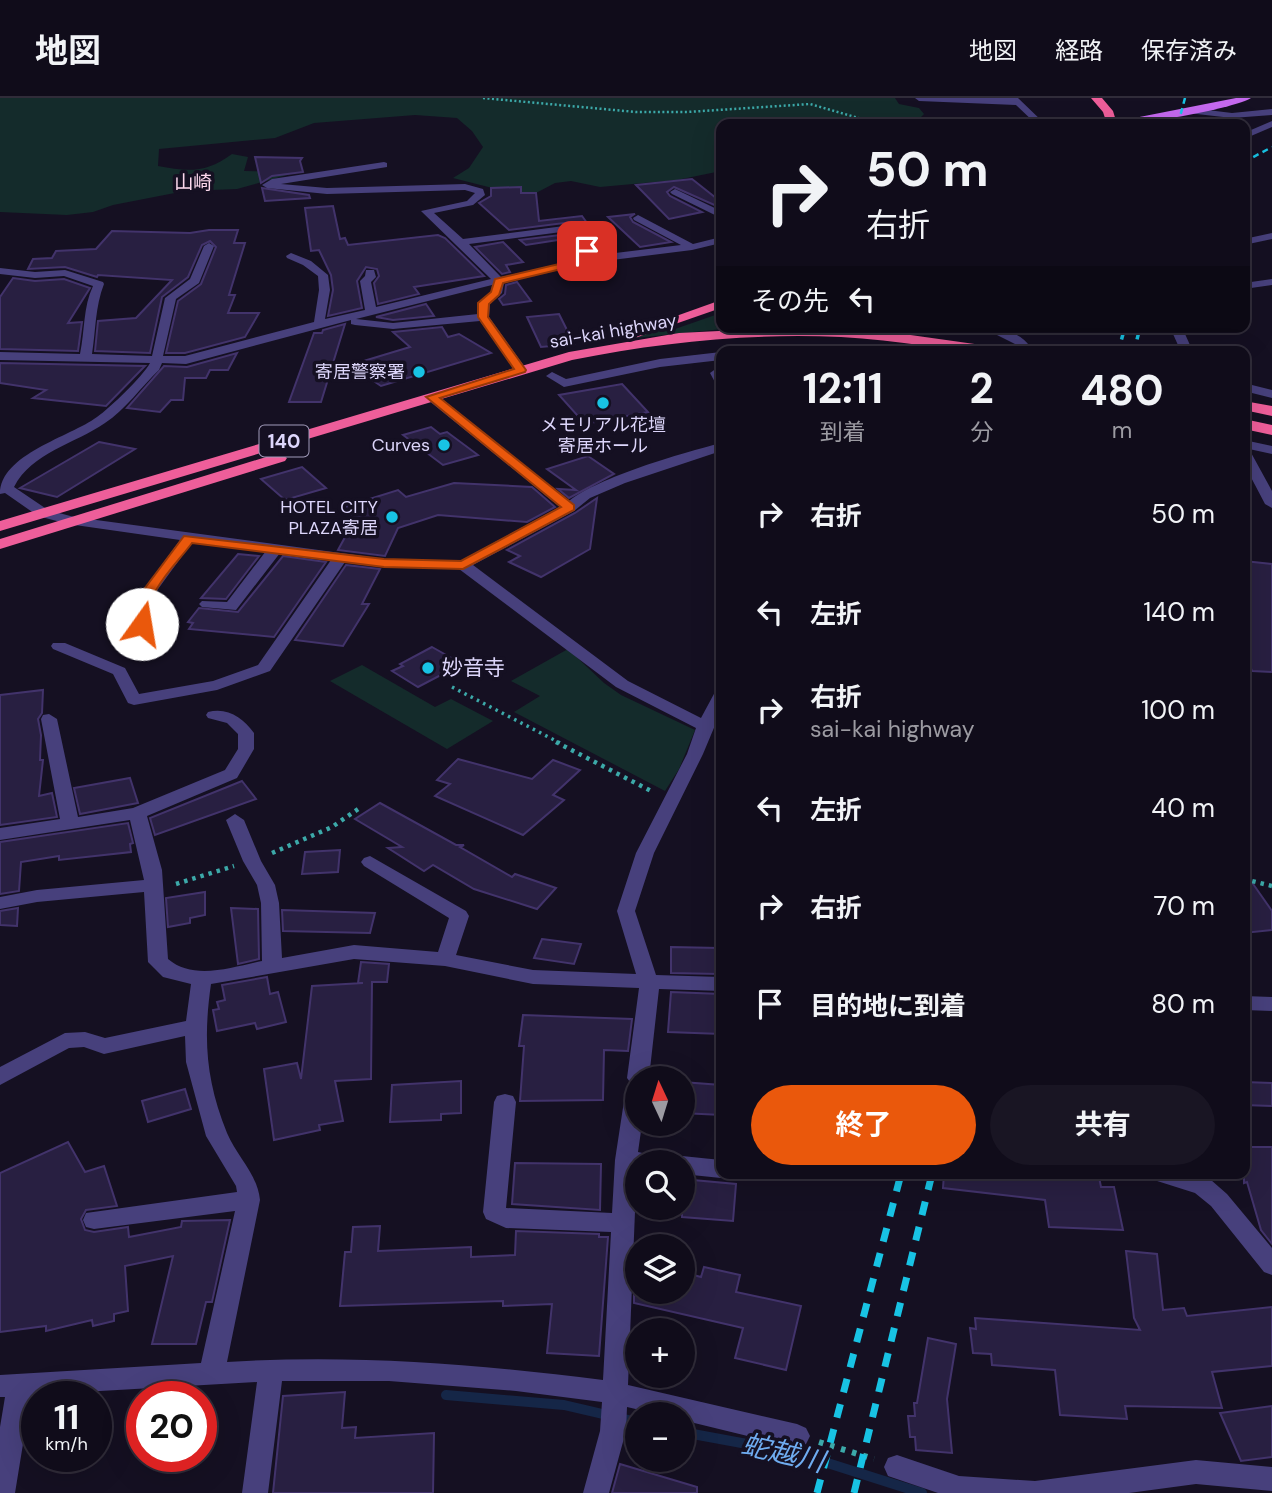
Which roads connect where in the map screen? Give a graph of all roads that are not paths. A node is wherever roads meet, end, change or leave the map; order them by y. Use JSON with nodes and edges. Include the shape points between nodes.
{"nodes":[{"id":1,"x":919,"y":98,"type":"edge"},
{"id":2,"x":1096,"y":98,"type":"edge"},
{"id":3,"x":1247,"y":98,"type":"edge"},
{"id":4,"x":1016,"y":100,"type":"edge"},
{"id":5,"x":1191,"y":111,"type":"junction"},
{"id":6,"x":1272,"y":112,"type":"edge"},
{"id":7,"x":1209,"y":115,"type":"junction"},
{"id":8,"x":1257,"y":115,"type":"junction"},
{"id":9,"x":1272,"y":118,"type":"edge"},
{"id":10,"x":1036,"y":119,"type":"edge"},
{"id":11,"x":1111,"y":119,"type":"edge"},
{"id":12,"x":1143,"y":119,"type":"edge"},
{"id":13,"x":1200,"y":119,"type":"edge"},
{"id":14,"x":1272,"y":124,"type":"edge"},
{"id":15,"x":1250,"y":133,"type":"edge"},
{"id":16,"x":384,"y":165,"type":"dead end"},
{"id":17,"x":675,"y":192,"type":"dead end"},
{"id":18,"x":716,"y":212,"type":"edge"},
{"id":19,"x":638,"y":218,"type":"dead end"},
{"id":20,"x":1272,"y":236,"type":"edge"},
{"id":21,"x":716,"y":241,"type":"edge"},
{"id":22,"x":1250,"y":241,"type":"edge"},
{"id":23,"x":461,"y":242,"type":"junction"},
{"id":24,"x":209,"y":246,"type":"dead end"},
{"id":25,"x":692,"y":247,"type":"junction"},
{"id":26,"x":291,"y":256,"type":"dead end"},
{"id":27,"x":596,"y":258,"type":"junction"},
{"id":28,"x":0,"y":271,"type":"edge"},
{"id":29,"x":370,"y":272,"type":"dead end"},
{"id":30,"x":499,"y":281,"type":"junction"},
{"id":31,"x":1272,"y":282,"type":"edge"},
{"id":32,"x":1250,"y":285,"type":"edge"},
{"id":33,"x":716,"y":306,"type":"edge"},
{"id":34,"x":371,"y":313,"type":"junction"},
{"id":35,"x":483,"y":317,"type":"junction"},
{"id":36,"x":341,"y":321,"type":"junction"},
{"id":37,"x":319,"y":326,"type":"junction"},
{"id":38,"x":734,"y":333,"type":"edge"},
{"id":39,"x":854,"y":333,"type":"edge"},
{"id":40,"x":968,"y":333,"type":"edge"},
{"id":41,"x":1001,"y":333,"type":"edge"},
{"id":42,"x":911,"y":342,"type":"edge"},
{"id":43,"x":738,"y":346,"type":"edge"},
{"id":44,"x":948,"y":346,"type":"edge"},
{"id":45,"x":1010,"y":346,"type":"edge"},
{"id":46,"x":1021,"y":346,"type":"edge"},
{"id":47,"x":716,"y":348,"type":"edge"},
{"id":48,"x":0,"y":356,"type":"edge"},
{"id":49,"x":569,"y":356,"type":"junction"},
{"id":50,"x":716,"y":356,"type":"edge"},
{"id":51,"x":85,"y":358,"type":"junction"},
{"id":52,"x":156,"y":361,"type":"junction"},
{"id":53,"x":620,"y":365,"type":"junction"},
{"id":54,"x":521,"y":370,"type":"junction"},
{"id":55,"x":1250,"y":388,"type":"edge"},
{"id":56,"x":1272,"y":394,"type":"edge"},
{"id":57,"x":432,"y":397,"type":"junction"},
{"id":58,"x":1250,"y":406,"type":"edge"},
{"id":59,"x":445,"y":407,"type":"junction"},
{"id":60,"x":1272,"y":411,"type":"edge"},
{"id":61,"x":1250,"y":425,"type":"edge"},
{"id":62,"x":1272,"y":430,"type":"edge"},
{"id":63,"x":1250,"y":445,"type":"edge"},
{"id":64,"x":716,"y":449,"type":"edge"},
{"id":65,"x":1272,"y":450,"type":"edge"},
{"id":66,"x":0,"y":466,"type":"edge"},
{"id":67,"x":17,"y":468,"type":"junction"},
{"id":68,"x":1250,"y":472,"type":"edge"},
{"id":69,"x":3,"y":489,"type":"edge"},
{"id":70,"x":1272,"y":504,"type":"edge"},
{"id":71,"x":569,"y":508,"type":"junction"},
{"id":72,"x":43,"y":513,"type":"junction"},
{"id":73,"x":74,"y":521,"type":"junction"},
{"id":74,"x":0,"y":526,"type":"edge"},
{"id":75,"x":188,"y":538,"type":"junction"},
{"id":76,"x":0,"y":544,"type":"edge"},
{"id":77,"x":276,"y":548,"type":"junction"},
{"id":78,"x":340,"y":558,"type":"junction"},
{"id":79,"x":463,"y":565,"type":"junction"},
{"id":80,"x":207,"y":604,"type":"dead end"},
{"id":81,"x":148,"y":639,"type":"dead end"},
{"id":82,"x":59,"y":646,"type":"dead end"},
{"id":83,"x":716,"y":705,"type":"edge"},
{"id":84,"x":214,"y":715,"type":"dead end"},
{"id":85,"x":49,"y":719,"type":"dead end"},
{"id":86,"x":705,"y":726,"type":"junction"},
{"id":87,"x":137,"y":813,"type":"junction"},
{"id":88,"x":235,"y":820,"type":"dead end"},
{"id":89,"x":70,"y":823,"type":"junction"},
{"id":90,"x":0,"y":834,"type":"edge"},
{"id":91,"x":370,"y":862,"type":"dead end"},
{"id":92,"x":153,"y":885,"type":"junction"},
{"id":93,"x":0,"y":903,"type":"edge"},
{"id":94,"x":445,"y":959,"type":"junction"},
{"id":95,"x":272,"y":965,"type":"junction"},
{"id":96,"x":202,"y":979,"type":"junction"},
{"id":97,"x":649,"y":983,"type":"junction"},
{"id":98,"x":716,"y":984,"type":"edge"},
{"id":99,"x":1250,"y":1003,"type":"edge"},
{"id":100,"x":1272,"y":1003,"type":"edge"},
{"id":101,"x":195,"y":1026,"type":"junction"},
{"id":102,"x":640,"y":1066,"type":"edge"},
{"id":103,"x":0,"y":1077,"type":"edge"},
{"id":104,"x":505,"y":1102,"type":"dead end"},
{"id":105,"x":695,"y":1166,"type":"edge"},
{"id":106,"x":716,"y":1168,"type":"edge"},
{"id":107,"x":1179,"y":1179,"type":"edge"},
{"id":108,"x":249,"y":1200,"type":"junction"},
{"id":109,"x":625,"y":1214,"type":"edge"},
{"id":110,"x":94,"y":1220,"type":"dead end"},
{"id":111,"x":623,"y":1223,"type":"junction"},
{"id":112,"x":1272,"y":1265,"type":"edge"},
{"id":113,"x":271,"y":1370,"type":"junction"},
{"id":114,"x":212,"y":1372,"type":"junction"},
{"id":115,"x":10,"y":1385,"type":"edge"},
{"id":116,"x":616,"y":1392,"type":"junction"},
{"id":117,"x":797,"y":1436,"type":"road end"},
{"id":118,"x":897,"y":1467,"type":"road end"},
{"id":119,"x":1272,"y":1479,"type":"edge"},
{"id":120,"x":1102,"y":1490,"type":"edge"},
{"id":121,"x":2,"y":1493,"type":"edge"},
{"id":122,"x":255,"y":1493,"type":"edge"},
{"id":123,"x":596,"y":1493,"type":"edge"}],
"edges":[{"from":1,"to":4,"type":"street"},
{"from":2,"to":11,"type":"highway"},
{"from":3,"to":5,"type":"main road"},
{"from":4,"to":10,"type":"street"},
{"from":5,"to":7,"type":"street"},
{"from":5,"to":12,"type":"main road"},
{"from":6,"to":8,"type":"street"},
{"from":7,"to":8,"type":"street"},
{"from":7,"to":13,"type":"street"},
{"from":8,"to":9,"type":"street"},
{"from":14,"to":15,"type":"street"},
{"from":16,"to":23,"type":"street","via":[[267,185],[327,191],[474,188],[480,195],[470,203],[426,211]]},
{"from":17,"to":18,"type":"street"},
{"from":19,"to":25,"type":"street"},
{"from":20,"to":22,"type":"street"},
{"from":21,"to":25,"type":"street"},
{"from":23,"to":27,"type":"street","via":[[572,228]]},
{"from":23,"to":30,"type":"street"},
{"from":24,"to":52,"type":"street","via":[[195,281],[171,298]]},
{"from":25,"to":27,"type":"street"},
{"from":26,"to":37,"type":"street","via":[[318,268],[324,276],[327,284],[319,306]]},
{"from":27,"to":30,"type":"street"},
{"from":28,"to":51,"type":"street","via":[[74,274],[99,284],[90,305],[92,322]]},
{"from":29,"to":34,"type":"street","via":[[365,281]]},
{"from":30,"to":34,"type":"street"},
{"from":30,"to":35,"type":"street","via":[[496,293],[484,303]]},
{"from":31,"to":32,"type":"street"},
{"from":33,"to":49,"type":"highway"},
{"from":34,"to":36,"type":"street"},
{"from":35,"to":36,"type":"street","via":[[393,326]]},
{"from":35,"to":54,"type":"street"},
{"from":36,"to":37,"type":"street"},
{"from":37,"to":52,"type":"street","via":[[186,360]]},
{"from":38,"to":49,"type":"highway","name":"sai-kai highway","number":"140","via":[[680,337]]},
{"from":39,"to":42,"type":"highway","name":"sai-kai highway","number":"140"},
{"from":40,"to":45,"type":"highway"},
{"from":41,"to":46,"type":"street","via":[[1022,342]]},
{"from":42,"to":43,"type":"highway","name":"sai-kai highway","number":"140"},
{"from":42,"to":44,"type":"highway","name":"sai-kai highway","number":"140"},
{"from":47,"to":53,"type":"highway","name":"sai-kai highway","number":"140"},
{"from":48,"to":51,"type":"street"},
{"from":49,"to":54,"type":"highway","name":"sai-kai highway","number":"140"},
{"from":50,"to":53,"type":"street"},
{"from":51,"to":52,"type":"street"},
{"from":52,"to":67,"type":"street","via":[[102,419]]},
{"from":53,"to":59,"type":"highway","name":"sai-kai highway","number":"140","via":[[552,376]]},
{"from":54,"to":57,"type":"highway","name":"sai-kai highway","number":"140"},
{"from":55,"to":56,"type":"street"},
{"from":57,"to":59,"type":"street"},
{"from":57,"to":72,"type":"highway","name":"sai-kai highway","number":"140"},
{"from":58,"to":60,"type":"highway"},
{"from":59,"to":71,"type":"street"},
{"from":59,"to":73,"type":"highway","name":"sai-kai highway","number":"140"},
{"from":61,"to":62,"type":"highway"},
{"from":63,"to":65,"type":"street"},
{"from":64,"to":71,"type":"street","via":[[620,480],[585,495]]},
{"from":66,"to":67,"type":"street"},
{"from":67,"to":69,"type":"street"},
{"from":68,"to":70,"type":"street"},
{"from":69,"to":72,"type":"street"},
{"from":71,"to":79,"type":"street"},
{"from":72,"to":73,"type":"street"},
{"from":72,"to":74,"type":"highway","name":"sai-kai highway","number":"140"},
{"from":73,"to":75,"type":"street"},
{"from":73,"to":76,"type":"highway","name":"sai-kai highway","number":"140"},
{"from":75,"to":77,"type":"street"},
{"from":75,"to":81,"type":"street","via":[[140,611]]},
{"from":77,"to":78,"type":"street"},
{"from":77,"to":80,"type":"street","via":[[230,607]]},
{"from":78,"to":79,"type":"street"},
{"from":78,"to":82,"type":"street","via":[[264,668],[217,685],[134,700],[120,671]]},
{"from":79,"to":86,"type":"street","via":[[622,684]]},
{"from":83,"to":86,"type":"street"},
{"from":84,"to":87,"type":"street","via":[[233,719],[246,733],[246,749],[231,774]]},
{"from":85,"to":89,"type":"street"},
{"from":86,"to":97,"type":"street","via":[[645,853],[626,911]]},
{"from":87,"to":89,"type":"street"},
{"from":87,"to":92,"type":"street"},
{"from":88,"to":95,"type":"street","via":[[266,885]]},
{"from":89,"to":90,"type":"street"},
{"from":91,"to":94,"type":"street","via":[[459,916]]},
{"from":92,"to":93,"type":"street"},
{"from":92,"to":96,"type":"street","via":[[158,962],[170,972]]},
{"from":94,"to":95,"type":"street","via":[[354,951]]},
{"from":94,"to":97,"type":"street","via":[[533,977]]},
{"from":95,"to":96,"type":"street"},
{"from":96,"to":101,"type":"street"},
{"from":97,"to":98,"type":"street"},
{"from":97,"to":102,"type":"street"},
{"from":99,"to":100,"type":"street"},
{"from":101,"to":103,"type":"street","via":[[104,1046],[85,1038],[65,1041]]},
{"from":101,"to":108,"type":"street","via":[[196,1062],[217,1136],[247,1185]]},
{"from":104,"to":111,"type":"street","via":[[494,1212],[506,1219]]},
{"from":105,"to":106,"type":"street"},
{"from":107,"to":112,"type":"street","via":[[1203,1186],[1219,1200]]},
{"from":108,"to":110,"type":"street"},
{"from":108,"to":114,"type":"street"},
{"from":109,"to":111,"type":"street"},
{"from":111,"to":116,"type":"street"},
{"from":113,"to":114,"type":"street"},
{"from":113,"to":116,"type":"street","via":[[389,1370]]},
{"from":113,"to":122,"type":"street"},
{"from":114,"to":115,"type":"street"},
{"from":115,"to":121,"type":"street"},
{"from":116,"to":117,"type":"street"},
{"from":116,"to":123,"type":"street","via":[[613,1432]]},
{"from":118,"to":120,"type":"street","via":[[959,1489]]},
{"from":119,"to":120,"type":"street","via":[[1196,1472]]}]}
